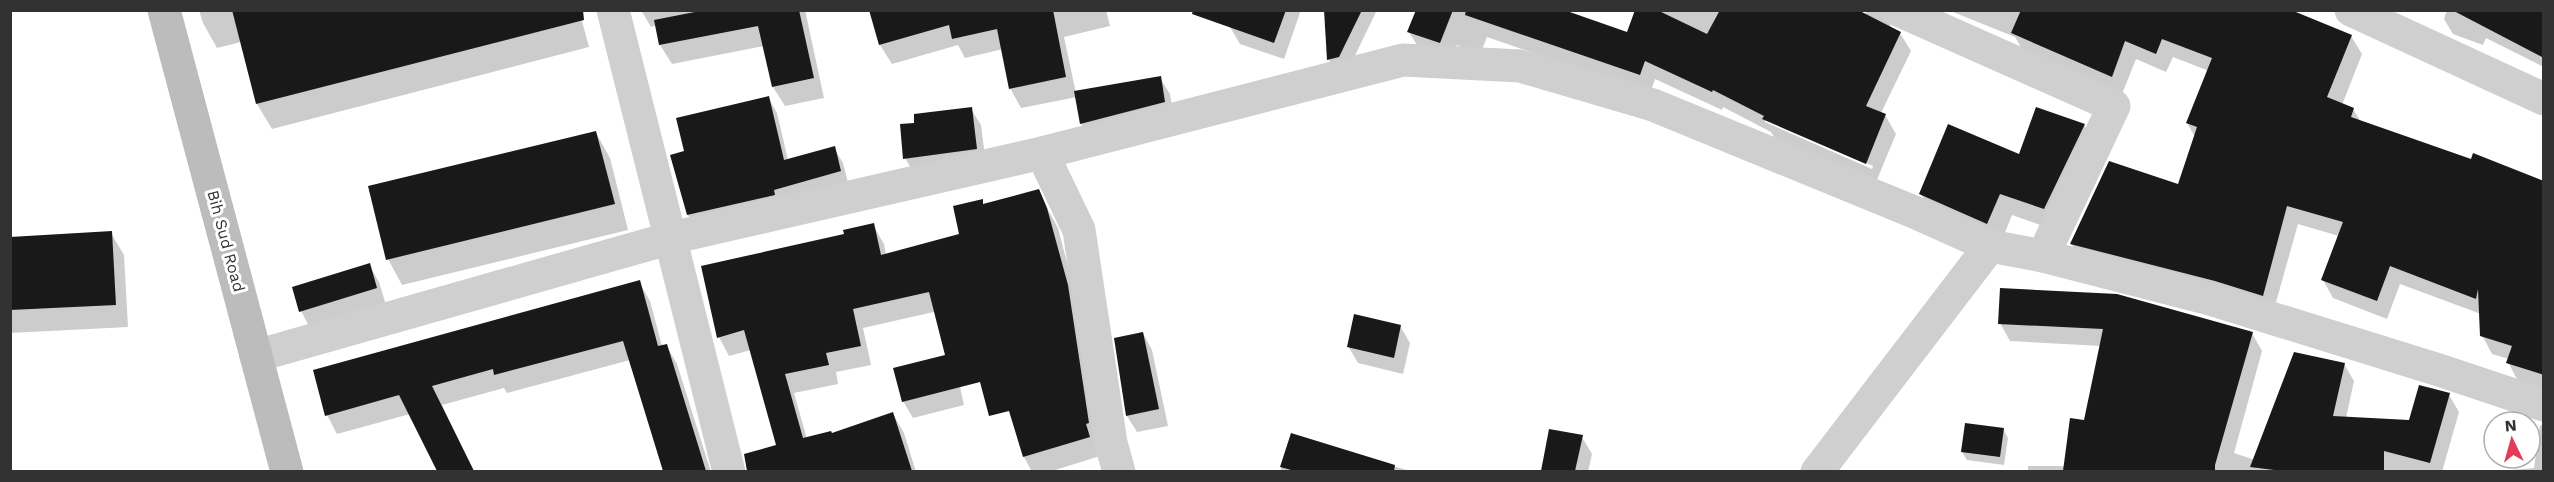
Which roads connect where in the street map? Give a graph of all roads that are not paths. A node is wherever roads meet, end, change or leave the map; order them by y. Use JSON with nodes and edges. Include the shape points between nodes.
{"nodes":[{"id":1,"x":164,"y":10,"type":"edge"},
{"id":2,"x":613,"y":10,"type":"edge"},
{"id":3,"x":1899,"y":10,"type":"edge"},
{"id":4,"x":2351,"y":10,"type":"edge"},
{"id":5,"x":2544,"y":99,"type":"edge"},
{"id":6,"x":1042,"y":153,"type":"junction"},
{"id":7,"x":671,"y":238,"type":"junction"},
{"id":8,"x":1989,"y":246,"type":"junction"},
{"id":9,"x":2043,"y":256,"type":"junction"},
{"id":10,"x":256,"y":356,"type":"junction"},
{"id":11,"x":2544,"y":405,"type":"edge"},
{"id":12,"x":287,"y":471,"type":"edge"},
{"id":13,"x":729,"y":471,"type":"edge"},
{"id":14,"x":1119,"y":471,"type":"edge"},
{"id":15,"x":1817,"y":471,"type":"edge"}],
"edges":[{"from":1,"to":10,"type":"main road","name":"Bih Sud Road"},
{"from":2,"to":7,"type":"street"},
{"from":3,"to":9,"type":"street","via":[[2114,106]]},
{"from":4,"to":5,"type":"street"},
{"from":6,"to":7,"type":"street"},
{"from":6,"to":8,"type":"street","via":[[1403,60],[1520,66],[1653,105]]},
{"from":6,"to":14,"type":"street","via":[[1079,230],[1111,443]]},
{"from":7,"to":10,"type":"street"},
{"from":7,"to":13,"type":"street"},
{"from":8,"to":9,"type":"street"},
{"from":8,"to":15,"type":"street"},
{"from":9,"to":11,"type":"street","via":[[2210,299]]},
{"from":10,"to":12,"type":"main road","name":"Bih Sud Road"}]}
